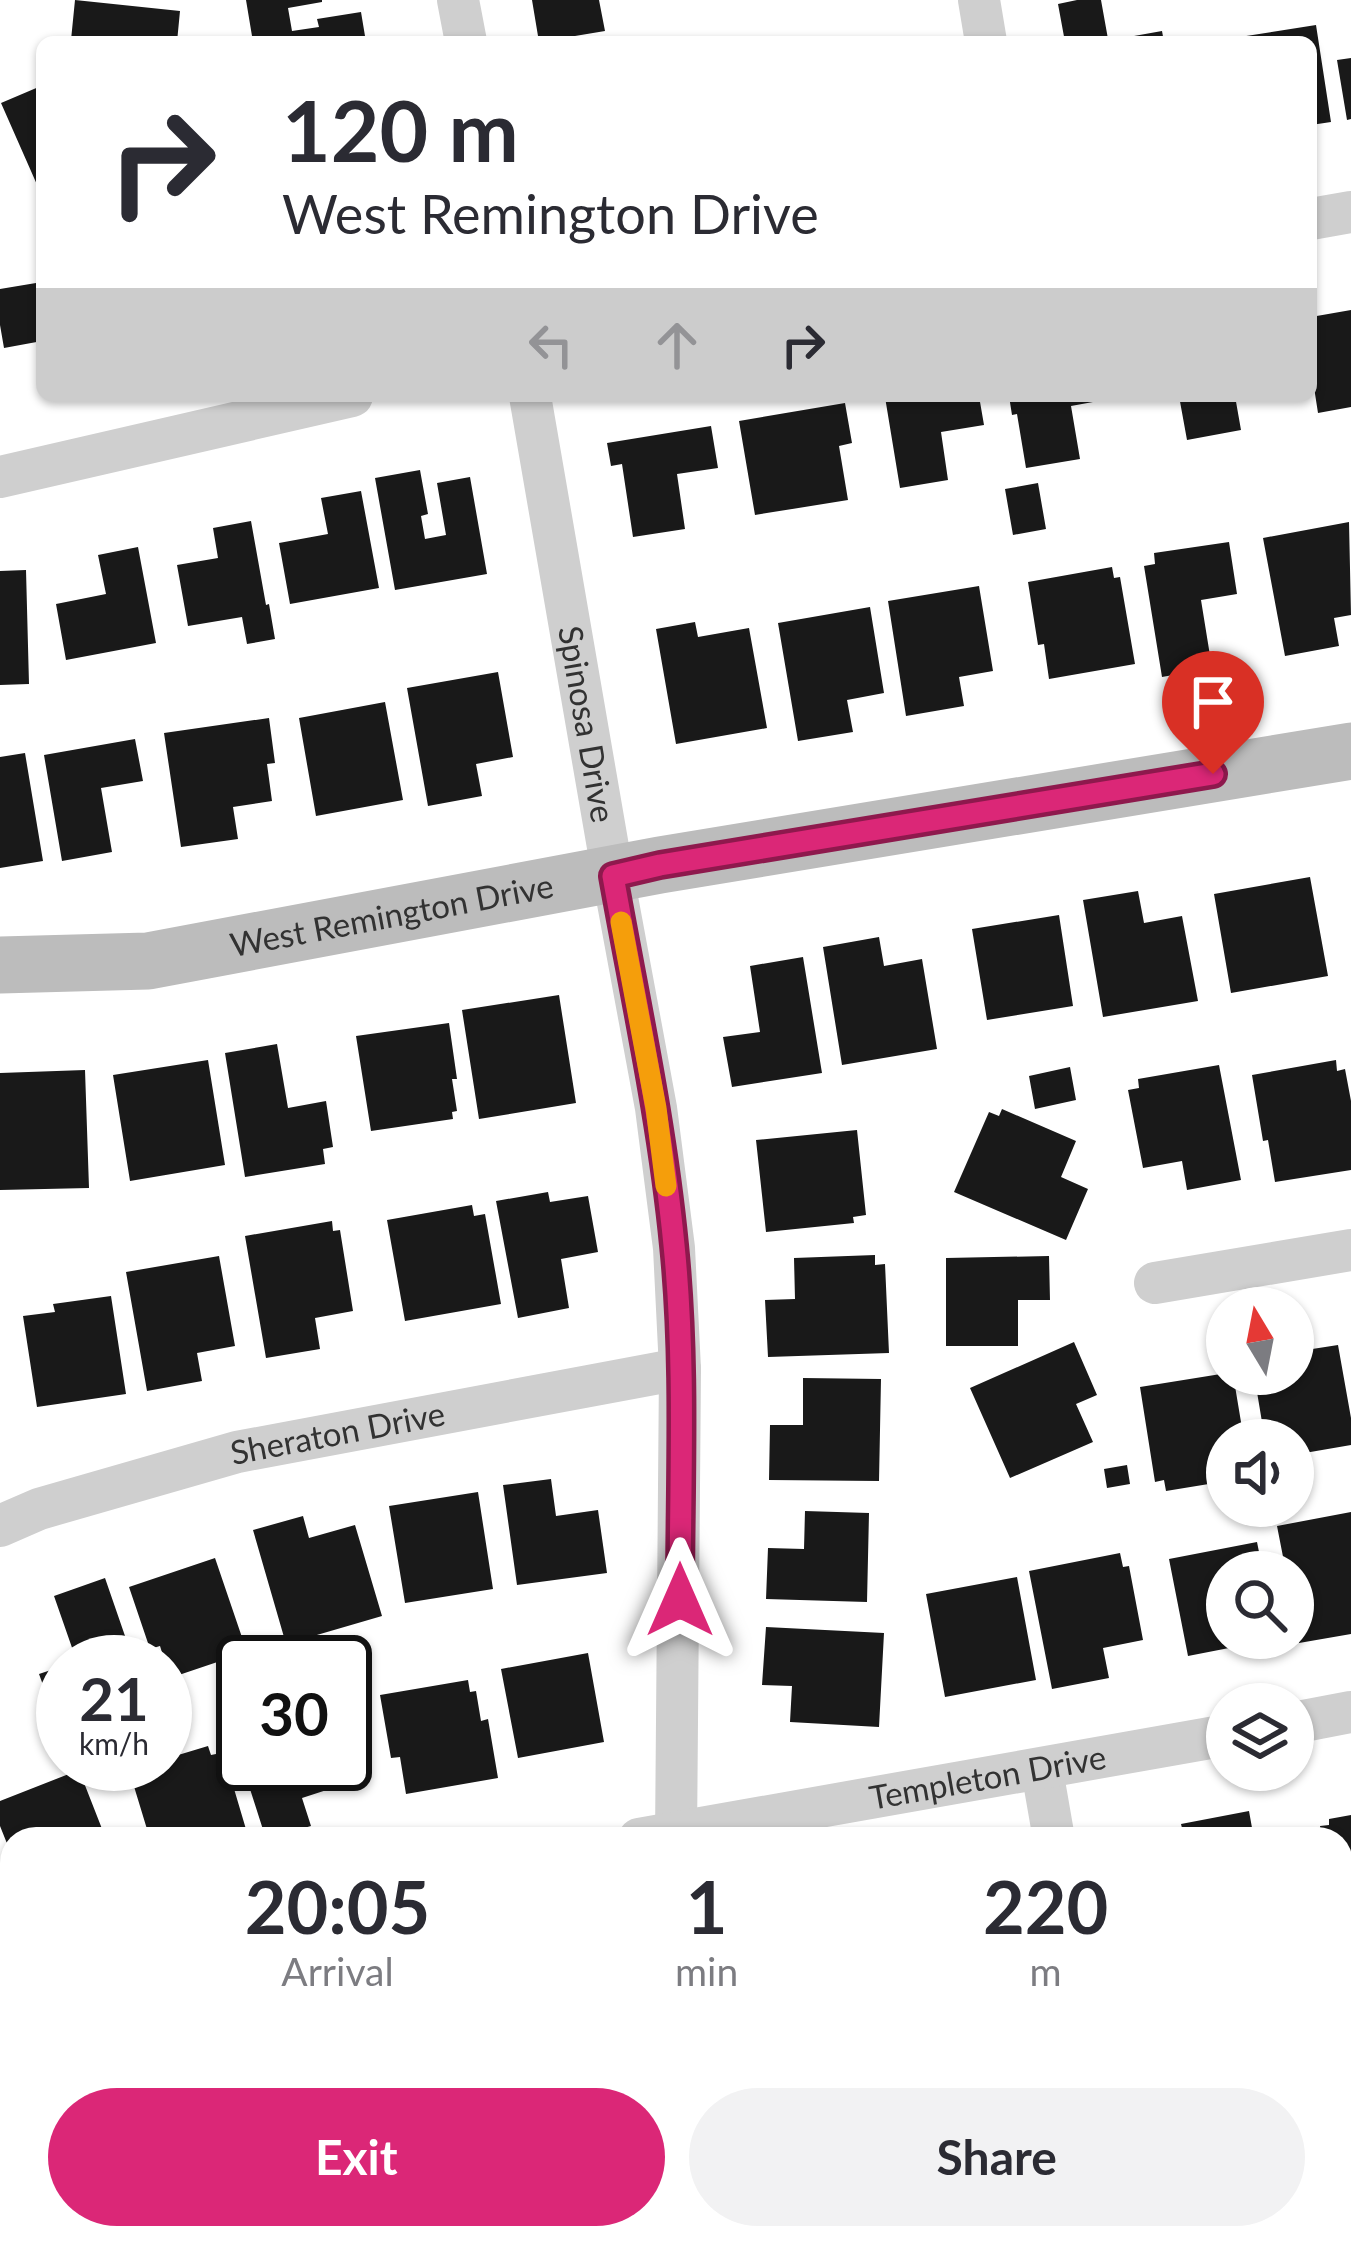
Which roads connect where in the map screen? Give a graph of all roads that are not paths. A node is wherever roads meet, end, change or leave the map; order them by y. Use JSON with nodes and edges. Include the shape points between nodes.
{"nodes":[{"id":1,"x":458,"y":0,"type":"edge"},
{"id":2,"x":979,"y":0,"type":"edge"},
{"id":3,"x":465,"y":36,"type":"edge"},
{"id":4,"x":985,"y":36,"type":"edge"},
{"id":5,"x":1351,"y":212,"type":"edge"},
{"id":6,"x":1317,"y":218,"type":"edge"},
{"id":7,"x":326,"y":402,"type":"edge"},
{"id":8,"x":531,"y":402,"type":"edge"},
{"id":9,"x":0,"y":477,"type":"edge"},
{"id":10,"x":1351,"y":751,"type":"edge"},
{"id":11,"x":613,"y":876,"type":"junction"},
{"id":12,"x":0,"y":965,"type":"edge"},
{"id":13,"x":1351,"y":1250,"type":"edge"},
{"id":14,"x":1154,"y":1283,"type":"dead end"},
{"id":15,"x":680,"y":1369,"type":"junction"},
{"id":16,"x":0,"y":1526,"type":"edge"},
{"id":17,"x":1351,"y":1712,"type":"edge"},
{"id":18,"x":1314,"y":1719,"type":"edge"},
{"id":19,"x":1206,"y":1740,"type":"edge"},
{"id":20,"x":1042,"y":1770,"type":"junction"},
{"id":21,"x":664,"y":1827,"type":"edge"},
{"id":22,"x":720,"y":1827,"type":"edge"},
{"id":23,"x":1052,"y":1827,"type":"edge"}],
"edges":[{"from":1,"to":3,"type":"street"},
{"from":2,"to":4,"type":"street"},
{"from":5,"to":6,"type":"street"},
{"from":7,"to":9,"type":"street"},
{"from":8,"to":11,"type":"street","name":"Spinosa Drive"},
{"from":10,"to":11,"type":"street","name":"West Remington Drive"},
{"from":11,"to":12,"type":"street","name":"West Remington Drive","via":[[148,961]]},
{"from":11,"to":15,"type":"street","name":"Spinosa Drive","via":[[656,1108]]},
{"from":13,"to":14,"type":"street"},
{"from":15,"to":16,"type":"street","name":"Sheraton Drive","via":[[237,1452]]},
{"from":15,"to":21,"type":"street","name":"Spinosa Drive"},
{"from":17,"to":18,"type":"street"},
{"from":19,"to":20,"type":"street","name":"Templeton Drive"},
{"from":20,"to":22,"type":"street","name":"Templeton Drive"},
{"from":20,"to":23,"type":"street"}]}
